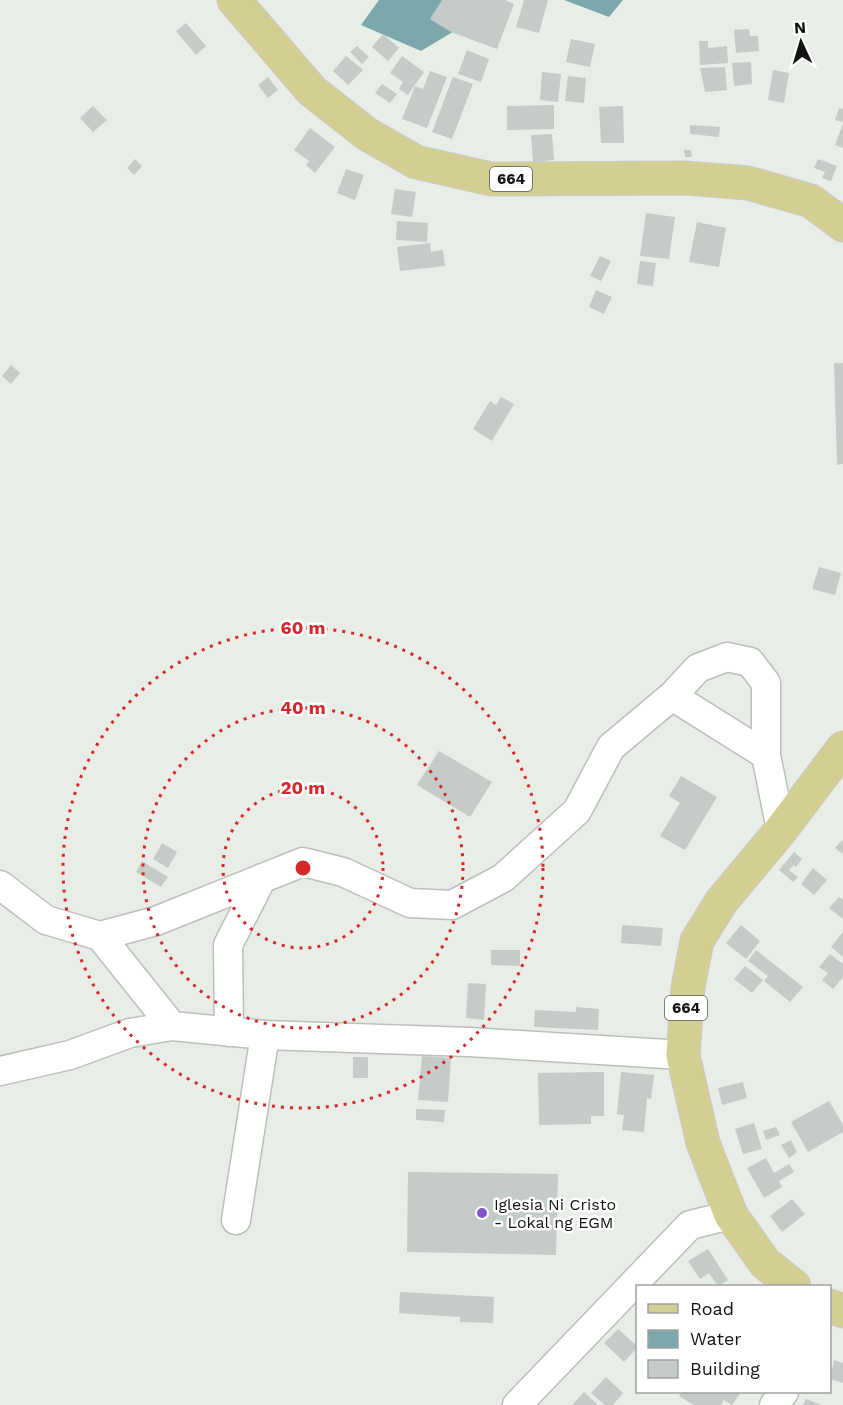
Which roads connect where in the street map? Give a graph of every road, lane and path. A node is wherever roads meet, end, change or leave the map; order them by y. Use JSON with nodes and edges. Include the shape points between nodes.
{"nodes":[{"id":1,"x":234,"y":0,"type":"edge"},
{"id":2,"x":843,"y":225,"type":"edge"},
{"id":3,"x":672,"y":696,"type":"junction"},
{"id":4,"x":843,"y":748,"type":"edge"},
{"id":5,"x":766,"y":755,"type":"junction"},
{"id":6,"x":781,"y":830,"type":"junction"},
{"id":7,"x":262,"y":879,"type":"junction"},
{"id":8,"x":0,"y":885,"type":"edge"},
{"id":9,"x":100,"y":936,"type":"junction"},
{"id":10,"x":172,"y":1026,"type":"junction"},
{"id":11,"x":228,"y":1032,"type":"junction"},
{"id":12,"x":265,"y":1035,"type":"junction"},
{"id":13,"x":683,"y":1055,"type":"junction"},
{"id":14,"x":0,"y":1071,"type":"edge"},
{"id":15,"x":731,"y":1215,"type":"junction"},
{"id":16,"x":236,"y":1220,"type":"dead end"},
{"id":17,"x":792,"y":1285,"type":"edge"},
{"id":18,"x":783,"y":1393,"type":"edge"},
{"id":19,"x":517,"y":1405,"type":"edge"},
{"id":20,"x":774,"y":1405,"type":"edge"}],
"edges":[{"from":1,"to":2,"type":"main road","number":"664","via":[[312,91],[367,134],[416,162],[491,179],[685,178],[748,183],[811,201]]},
{"from":3,"to":5,"type":"street"},
{"from":3,"to":5,"type":"street","via":[[698,668],[713,661],[728,657],[750,662],[766,683]]},
{"from":3,"to":7,"type":"street","via":[[610,747],[577,811],[503,878],[452,905],[410,903],[343,872],[303,862]]},
{"from":4,"to":6,"type":"main road","number":"664"},
{"from":5,"to":6,"type":"street"},
{"from":6,"to":13,"type":"main road","number":"664","via":[[721,902],[697,941],[688,987]]},
{"from":7,"to":9,"type":"street","via":[[156,921]]},
{"from":7,"to":11,"type":"street","via":[[228,945]]},
{"from":8,"to":9,"type":"street","via":[[46,920]]},
{"from":9,"to":10,"type":"street"},
{"from":10,"to":11,"type":"street"},
{"from":10,"to":14,"type":"street","via":[[130,1033],[70,1055]]},
{"from":11,"to":12,"type":"street"},
{"from":12,"to":13,"type":"street"},
{"from":12,"to":16,"type":"street"},
{"from":13,"to":15,"type":"main road","number":"664","via":[[703,1143]]},
{"from":15,"to":17,"type":"main road","number":"664","via":[[765,1263]]},
{"from":15,"to":19,"type":"street","via":[[690,1226]]},
{"from":18,"to":20,"type":"street"}]}
